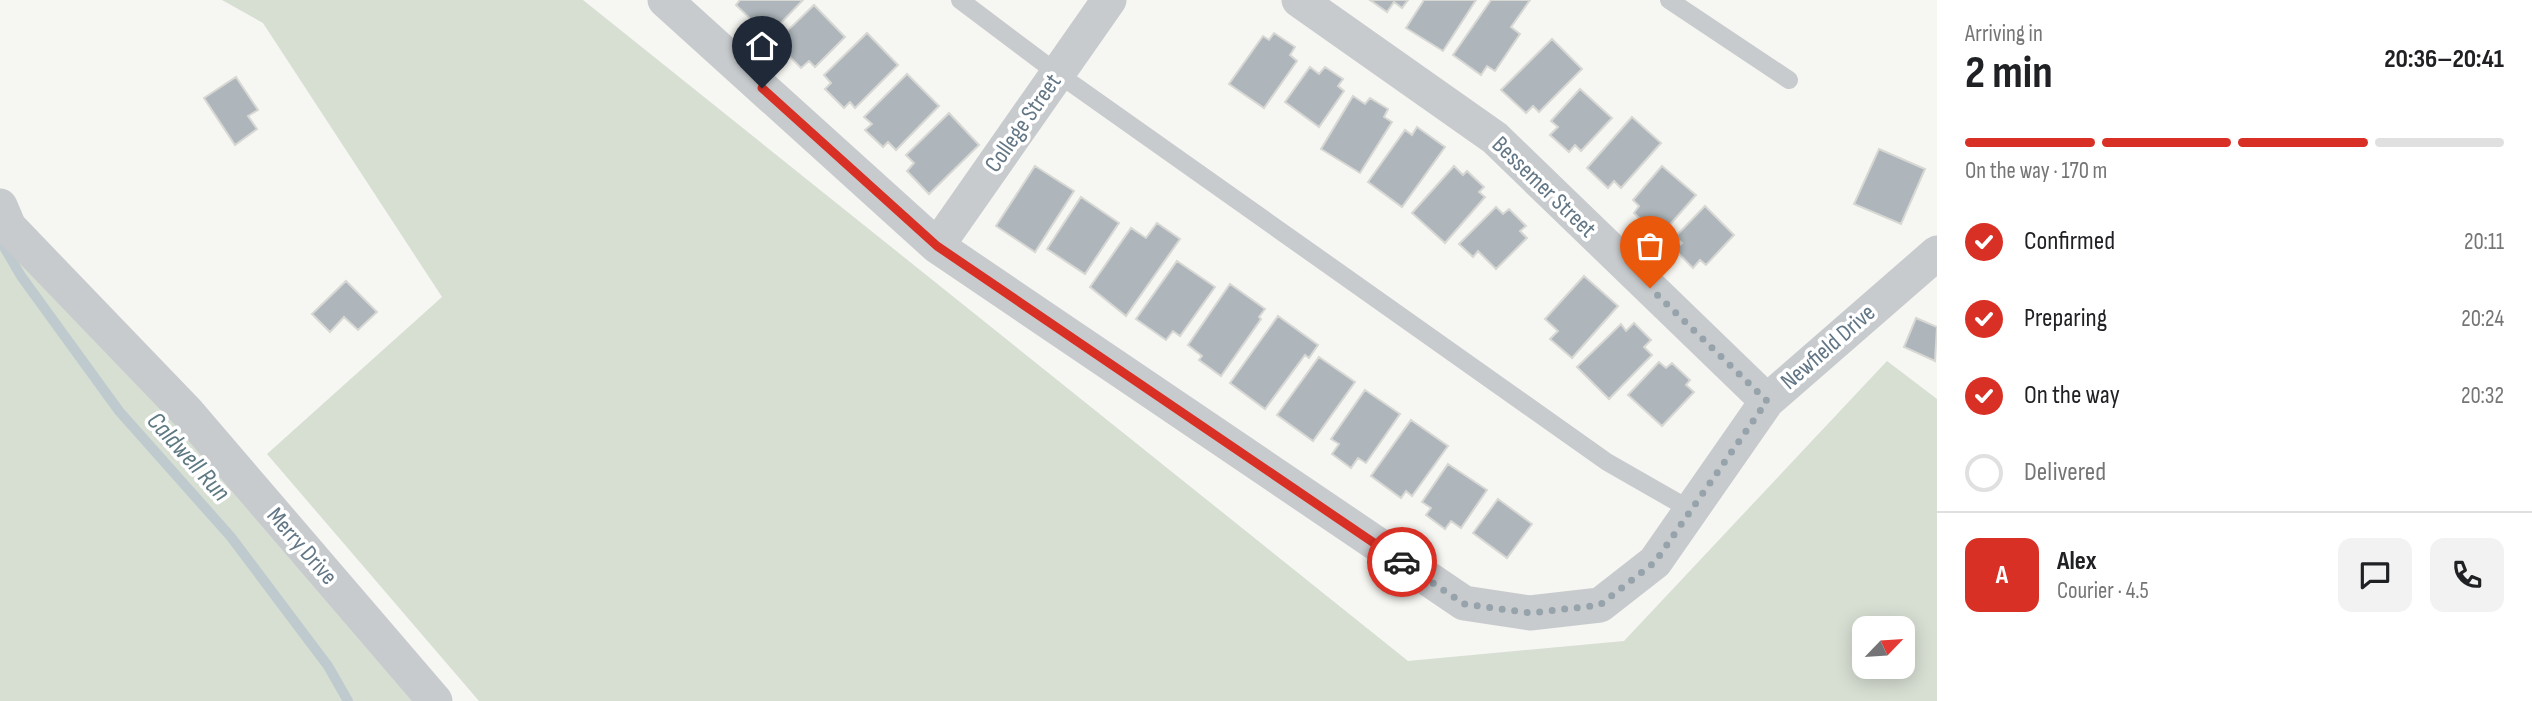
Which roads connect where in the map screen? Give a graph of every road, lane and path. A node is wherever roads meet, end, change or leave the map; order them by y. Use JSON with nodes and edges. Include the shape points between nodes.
{"nodes":[{"id":1,"x":665,"y":0,"type":"edge"},
{"id":2,"x":960,"y":0,"type":"edge"},
{"id":3,"x":1109,"y":0,"type":"edge"},
{"id":4,"x":1299,"y":0,"type":"edge"},
{"id":5,"x":1669,"y":0,"type":"edge"},
{"id":6,"x":1058,"y":73,"type":"junction"},
{"id":7,"x":1789,"y":80,"type":"dead end"},
{"id":8,"x":0,"y":206,"type":"edge"},
{"id":9,"x":937,"y":246,"type":"junction"},
{"id":10,"x":1937,"y":253,"type":"edge"},
{"id":11,"x":1767,"y":401,"type":"junction"},
{"id":12,"x":1691,"y":510,"type":"junction"},
{"id":13,"x":435,"y":701,"type":"edge"}],
"edges":[{"from":1,"to":9,"type":"street","name":"Newfield Drive"},
{"from":2,"to":6,"type":"lane"},
{"from":3,"to":6,"type":"street","name":"College Street"},
{"from":4,"to":11,"type":"street","name":"Bessemer Street","via":[[1495,138]]},
{"from":5,"to":7,"type":"lane"},
{"from":6,"to":9,"type":"street","name":"College Street"},
{"from":6,"to":12,"type":"lane","via":[[1607,462]]},
{"from":8,"to":13,"type":"street","name":"Merry Drive","via":[[9,227],[187,412]]},
{"from":9,"to":12,"type":"street","name":"Newfield Drive","via":[[1464,604],[1531,613],[1600,605],[1655,562]]},
{"from":10,"to":11,"type":"street","name":"Newfield Drive"},
{"from":11,"to":12,"type":"street","name":"Newfield Drive"}]}
